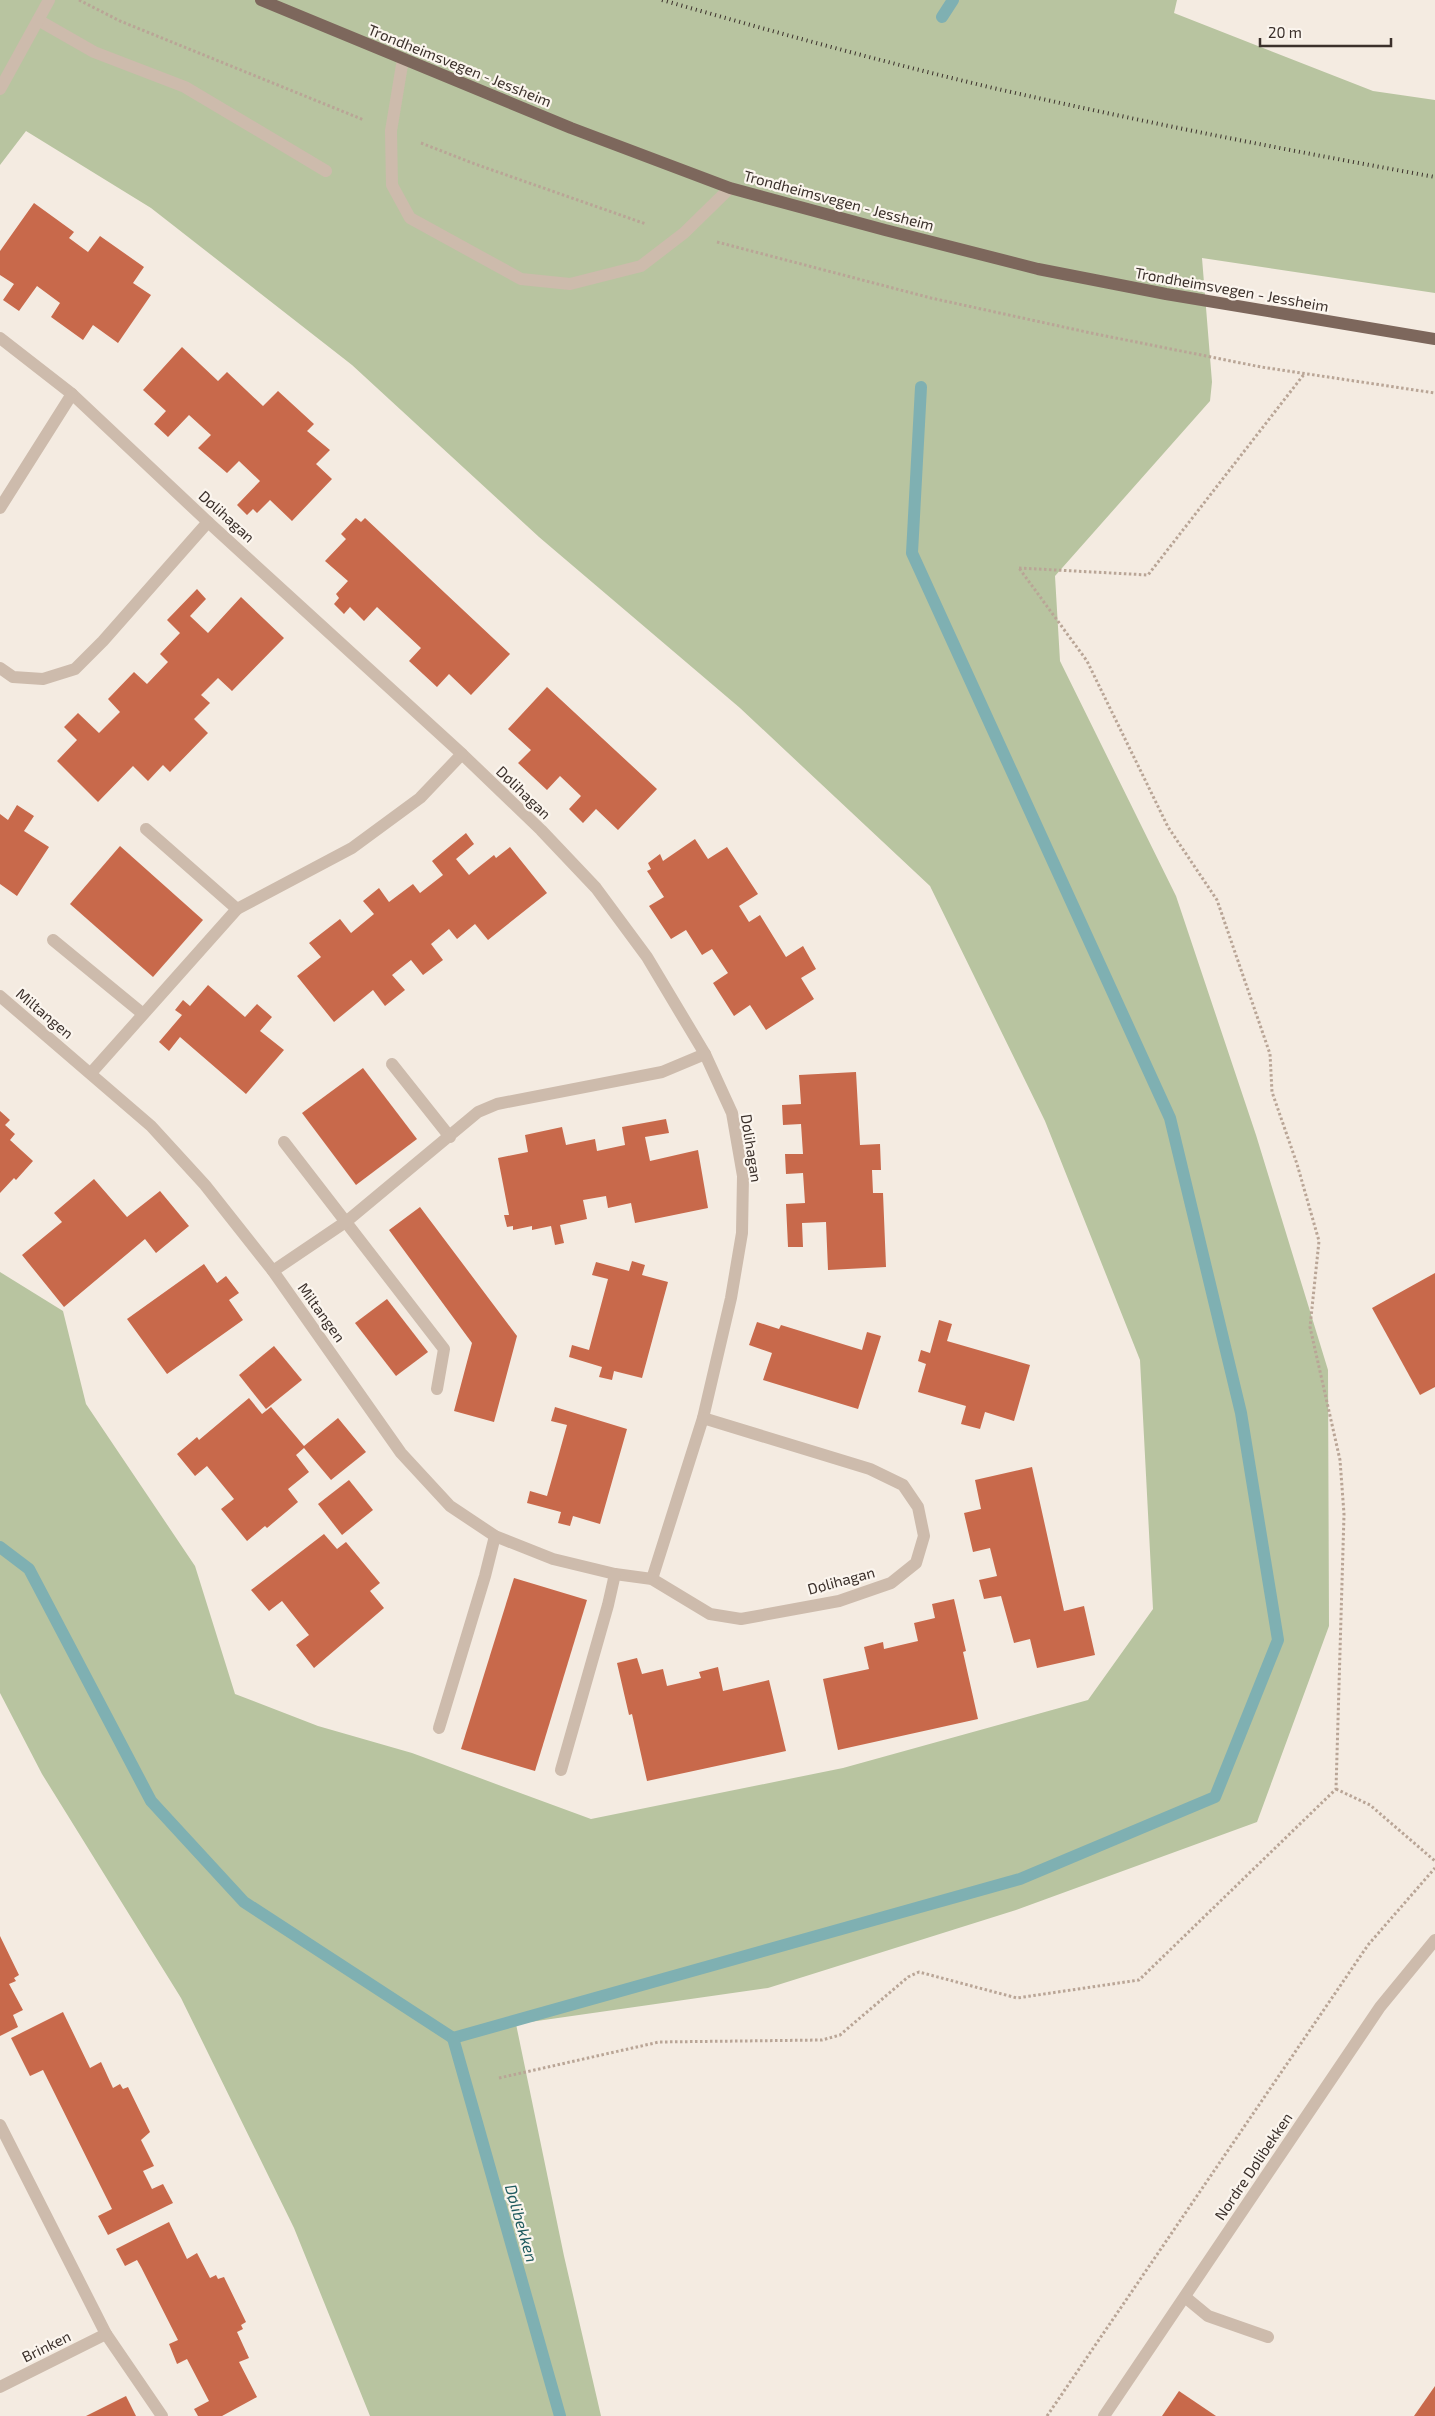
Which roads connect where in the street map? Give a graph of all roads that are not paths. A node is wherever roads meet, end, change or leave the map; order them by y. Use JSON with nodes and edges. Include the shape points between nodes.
{"nodes":[{"id":1,"x":49,"y":0,"type":"edge"},
{"id":2,"x":261,"y":0,"type":"edge"},
{"id":3,"x":38,"y":20,"type":"junction"},
{"id":4,"x":403,"y":59,"type":"junction"},
{"id":5,"x":0,"y":90,"type":"edge"},
{"id":6,"x":326,"y":171,"type":"dead end"},
{"id":7,"x":730,"y":188,"type":"junction"},
{"id":8,"x":0,"y":338,"type":"edge"},
{"id":9,"x":1435,"y":339,"type":"edge"},
{"id":10,"x":72,"y":394,"type":"junction"},
{"id":11,"x":0,"y":508,"type":"edge"},
{"id":12,"x":208,"y":522,"type":"junction"},
{"id":13,"x":0,"y":668,"type":"edge"},
{"id":14,"x":462,"y":754,"type":"junction"},
{"id":15,"x":146,"y":829,"type":"dead end"},
{"id":16,"x":238,"y":909,"type":"junction"},
{"id":17,"x":53,"y":940,"type":"dead end"},
{"id":18,"x":0,"y":996,"type":"edge"},
{"id":19,"x":143,"y":1014,"type":"junction"},
{"id":20,"x":704,"y":1054,"type":"junction"},
{"id":21,"x":392,"y":1064,"type":"dead end"},
{"id":22,"x":91,"y":1072,"type":"junction"},
{"id":23,"x":450,"y":1137,"type":"junction"},
{"id":24,"x":284,"y":1142,"type":"dead end"},
{"id":25,"x":347,"y":1221,"type":"junction"},
{"id":26,"x":273,"y":1271,"type":"junction"},
{"id":27,"x":437,"y":1389,"type":"dead end"},
{"id":28,"x":703,"y":1418,"type":"junction"},
{"id":29,"x":495,"y":1536,"type":"junction"},
{"id":30,"x":615,"y":1574,"type":"junction"},
{"id":31,"x":652,"y":1579,"type":"junction"},
{"id":32,"x":439,"y":1728,"type":"dead end"},
{"id":33,"x":561,"y":1770,"type":"dead end"},
{"id":34,"x":1435,"y":1940,"type":"edge"},
{"id":35,"x":0,"y":2125,"type":"edge"},
{"id":36,"x":1185,"y":2297,"type":"junction"},
{"id":37,"x":106,"y":2334,"type":"junction"},
{"id":38,"x":1268,"y":2337,"type":"dead end"},
{"id":39,"x":0,"y":2387,"type":"edge"},
{"id":40,"x":162,"y":2416,"type":"edge"},
{"id":41,"x":1104,"y":2416,"type":"edge"}],
"edges":[{"from":1,"to":3,"type":"street"},
{"from":2,"to":4,"type":"main road","name":"Trondheimsvegen - Jessheim"},
{"from":3,"to":5,"type":"street"},
{"from":3,"to":6,"type":"street","via":[[94,52],[186,88]]},
{"from":4,"to":7,"type":"main road","name":"Trondheimsvegen - Jessheim","via":[[571,128]]},
{"from":4,"to":7,"type":"street","via":[[391,131],[392,184],[410,218],[522,279],[570,284],[641,266],[684,233]]},
{"from":7,"to":9,"type":"main road","name":"Trondheimsvegen - Jessheim","via":[[1038,269],[1176,296]]},
{"from":8,"to":10,"type":"street","name":"Dølihagan"},
{"from":10,"to":11,"type":"street"},
{"from":10,"to":12,"type":"street","name":"Dølihagan"},
{"from":12,"to":13,"type":"street","via":[[103,642],[75,669],[43,679],[13,677]]},
{"from":12,"to":14,"type":"street","name":"Dølihagan"},
{"from":14,"to":16,"type":"street","via":[[420,798],[352,848]]},
{"from":14,"to":20,"type":"street","name":"Dølihagan","via":[[596,888],[647,957]]},
{"from":15,"to":16,"type":"street"},
{"from":16,"to":19,"type":"street"},
{"from":17,"to":19,"type":"street"},
{"from":18,"to":22,"type":"street","name":"Miltangen"},
{"from":19,"to":22,"type":"street"},
{"from":20,"to":23,"type":"street","via":[[662,1072],[497,1104],[478,1112]]},
{"from":20,"to":28,"type":"street","name":"Dølihagan","via":[[732,1113],[743,1176],[742,1233],[732,1298]]},
{"from":21,"to":23,"type":"street"},
{"from":22,"to":26,"type":"street","name":"Miltangen","via":[[151,1126],[205,1185]]},
{"from":23,"to":25,"type":"street"},
{"from":24,"to":25,"type":"street"},
{"from":25,"to":26,"type":"street"},
{"from":25,"to":27,"type":"street","via":[[444,1349]]},
{"from":26,"to":29,"type":"street","name":"Miltangen","via":[[400,1452],[450,1506]]},
{"from":28,"to":31,"type":"street","name":"Dølihagan"},
{"from":28,"to":31,"type":"street","name":"Dølihagan","via":[[870,1469],[903,1485],[918,1507],[924,1536],[916,1563],[891,1583],[839,1601],[740,1619],[710,1614]]},
{"from":29,"to":30,"type":"street","name":"Miltangen","via":[[553,1558]]},
{"from":29,"to":32,"type":"street"},
{"from":30,"to":31,"type":"street","name":"Miltangen"},
{"from":30,"to":33,"type":"street"},
{"from":34,"to":36,"type":"street","name":"Nordre Dølibekken","via":[[1380,2007]]},
{"from":35,"to":37,"type":"street"},
{"from":36,"to":38,"type":"street","via":[[1208,2316]]},
{"from":36,"to":41,"type":"street","name":"Nordre Dølibekken"},
{"from":37,"to":39,"type":"street","name":"Brinken"},
{"from":37,"to":40,"type":"street"}]}
